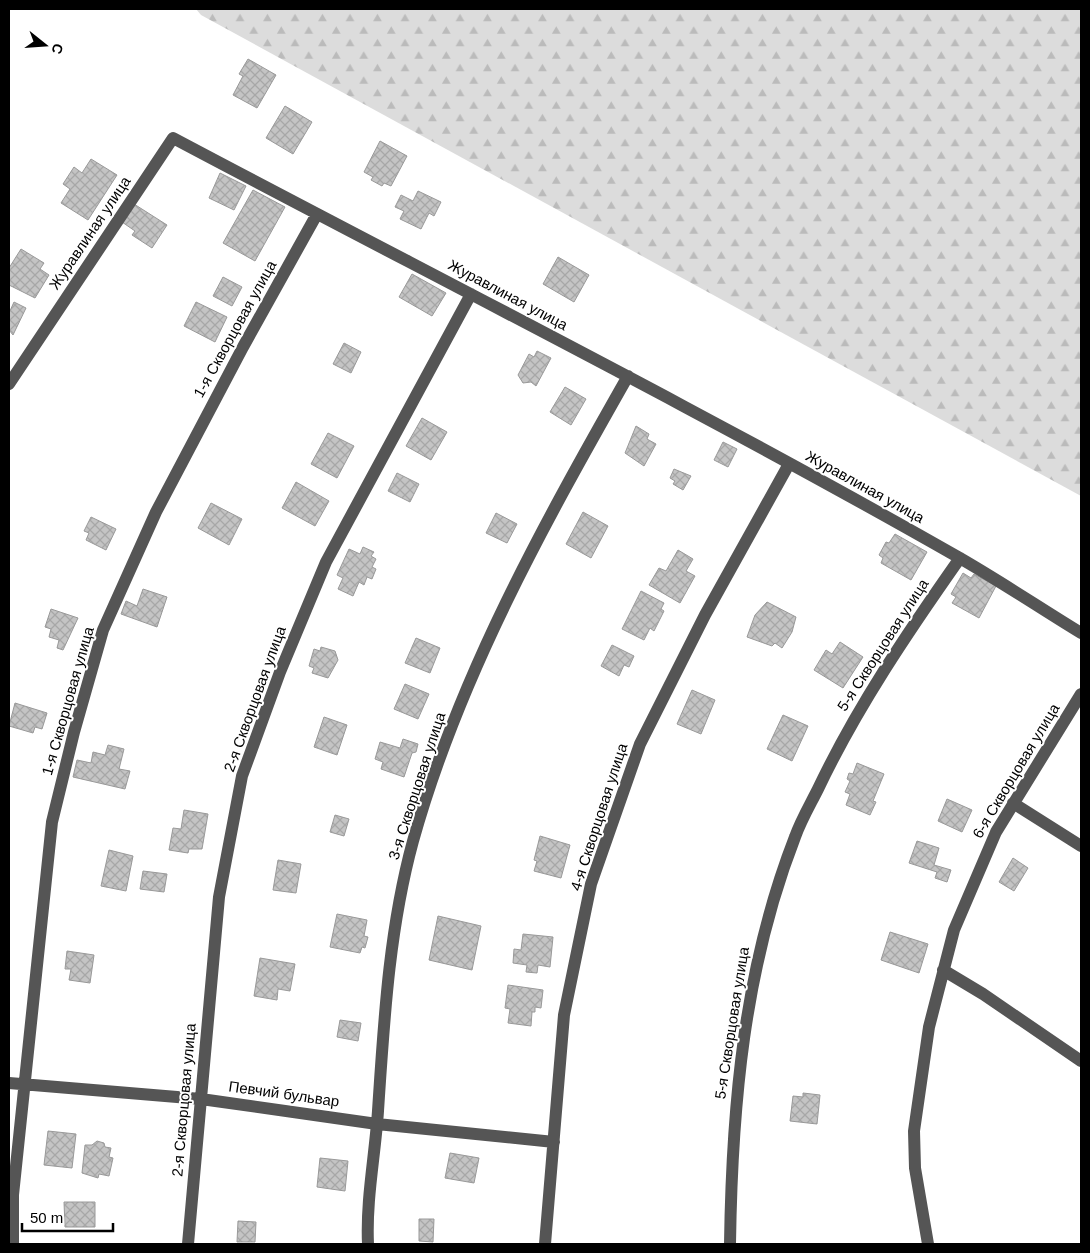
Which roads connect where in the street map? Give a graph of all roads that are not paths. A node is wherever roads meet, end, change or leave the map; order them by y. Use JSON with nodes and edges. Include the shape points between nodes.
{"nodes":[{"id":1,"x":317,"y":214,"type":"junction"},
{"id":2,"x":471,"y":294,"type":"junction"},
{"id":3,"x":628,"y":376,"type":"junction"},
{"id":4,"x":9,"y":384,"type":"edge"},
{"id":5,"x":789,"y":464,"type":"junction"},
{"id":6,"x":960,"y":558,"type":"junction"},
{"id":7,"x":1081,"y":633,"type":"edge"},
{"id":8,"x":1081,"y":694,"type":"edge"},
{"id":9,"x":1013,"y":803,"type":"junction"},
{"id":10,"x":1081,"y":846,"type":"edge"},
{"id":11,"x":943,"y":970,"type":"junction"},
{"id":12,"x":1081,"y":1061,"type":"edge"},
{"id":13,"x":9,"y":1083,"type":"edge"},
{"id":14,"x":25,"y":1084,"type":"junction"},
{"id":15,"x":201,"y":1099,"type":"junction"},
{"id":16,"x":377,"y":1124,"type":"junction"},
{"id":17,"x":554,"y":1142,"type":"junction"},
{"id":18,"x":13,"y":1244,"type":"edge"},
{"id":19,"x":188,"y":1244,"type":"edge"},
{"id":20,"x":368,"y":1244,"type":"edge"},
{"id":21,"x":545,"y":1244,"type":"edge"},
{"id":22,"x":730,"y":1244,"type":"edge"},
{"id":23,"x":928,"y":1244,"type":"edge"}],
"edges":[{"from":1,"to":2,"type":"street","name":"Журавлиная улица"},
{"from":1,"to":4,"type":"street","name":"Журавлиная улица","via":[[174,138]]},
{"from":1,"to":14,"type":"street","name":"1-я Скворцовая улица","via":[[156,512],[103,630],[52,822]]},
{"from":2,"to":3,"type":"street","name":"Журавлиная улица"},
{"from":2,"to":15,"type":"street","name":"2-я Скворцовая улица","via":[[326,562],[280,672],[242,776],[219,897]]},
{"from":3,"to":5,"type":"street","name":"Журавлиная улица"},
{"from":3,"to":16,"type":"street","name":"3-я Скворцовая улица","via":[[563,492],[499,617],[448,735],[413,842],[390,952]]},
{"from":5,"to":6,"type":"street","name":"Журавлиная улица"},
{"from":5,"to":17,"type":"street","name":"4-я Скворцовая улица","via":[[705,615],[640,744],[591,884],[564,1015]]},
{"from":6,"to":7,"type":"street","name":"Журавлиная улица"},
{"from":6,"to":22,"type":"street","name":"5-я Скворцовая улица","via":[[907,634],[839,744],[795,836],[763,933],[745,1029],[731,1151]]},
{"from":8,"to":9,"type":"street","name":"6-я Скворцовая улица"},
{"from":9,"to":10,"type":"street"},
{"from":9,"to":11,"type":"street","name":"6-я Скворцовая улица","via":[[996,832],[954,930]]},
{"from":11,"to":12,"type":"street"},
{"from":11,"to":23,"type":"street","name":"6-я Скворцовая улица","via":[[928,1027],[914,1131],[916,1168]]},
{"from":13,"to":14,"type":"street","name":"Певчий бульвар"},
{"from":14,"to":15,"type":"street","name":"Певчий бульвар"},
{"from":14,"to":18,"type":"street","name":"1-я Скворцовая улица","via":[[13,1195]]},
{"from":15,"to":16,"type":"street","name":"Певчий бульвар"},
{"from":15,"to":19,"type":"street","name":"2-я Скворцовая улица"},
{"from":16,"to":17,"type":"street","name":"Певчий бульвар"},
{"from":16,"to":20,"type":"street","name":"3-я Скворцовая улица","via":[[367,1214]]},
{"from":17,"to":21,"type":"street","name":"4-я Скворцовая улица"}]}
